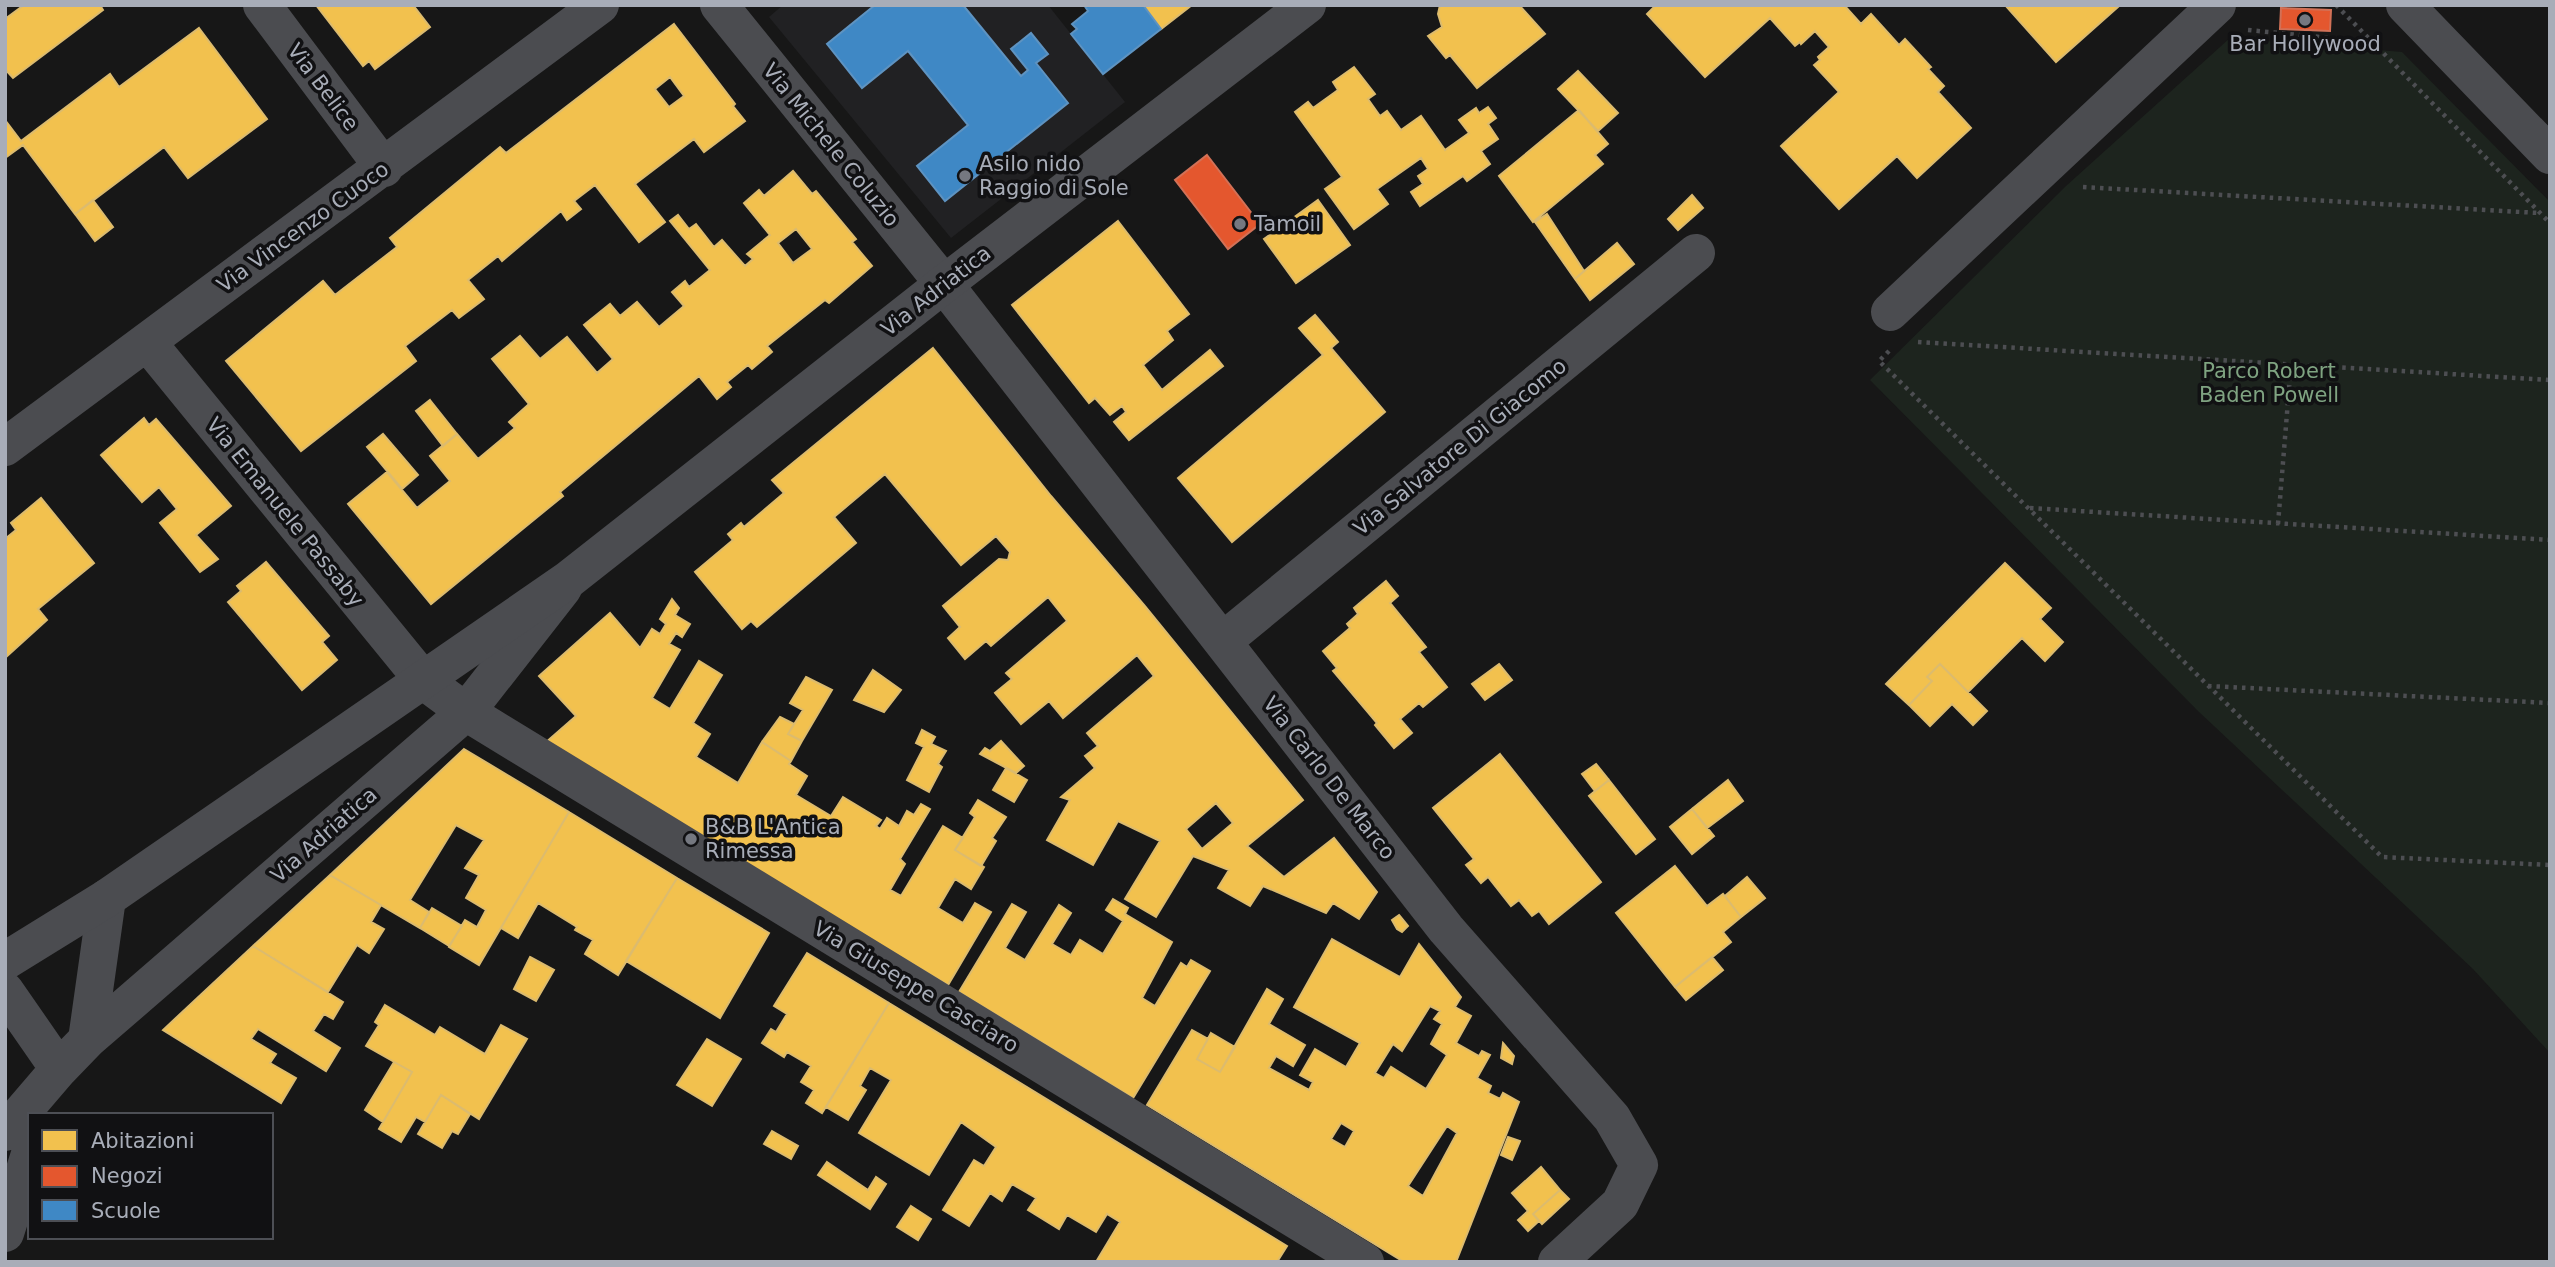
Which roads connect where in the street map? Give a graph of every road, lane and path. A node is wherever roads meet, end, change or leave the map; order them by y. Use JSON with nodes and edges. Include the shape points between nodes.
{"nodes":[{"id":1,"x":262,"y":5,"type":"edge"},
{"id":2,"x":600,"y":5,"type":"edge"},
{"id":3,"x":719,"y":5,"type":"edge"},
{"id":4,"x":1307,"y":5,"type":"edge"},
{"id":5,"x":2336,"y":5,"type":"edge"},
{"id":6,"x":2405,"y":5,"type":"edge"},
{"id":7,"x":2226,"y":17,"type":"edge"},
{"id":8,"x":2372,"y":42,"type":"junction"},
{"id":9,"x":2550,"y":155,"type":"edge"},
{"id":10,"x":384,"y":168,"type":"junction"},
{"id":11,"x":2080,"y":187,"type":"dead end"},
{"id":12,"x":2539,"y":213,"type":"junction"},
{"id":13,"x":2550,"y":223,"type":"edge"},
{"id":14,"x":1696,"y":253,"type":"dead end"},
{"id":15,"x":944,"y":284,"type":"junction"},
{"id":16,"x":1891,"y":312,"type":"dead end"},
{"id":17,"x":147,"y":342,"type":"junction"},
{"id":18,"x":1914,"y":342,"type":"dead end"},
{"id":19,"x":1879,"y":361,"type":"dead end"},
{"id":20,"x":2291,"y":364,"type":"junction"},
{"id":21,"x":2550,"y":380,"type":"edge"},
{"id":22,"x":5,"y":447,"type":"edge"},
{"id":23,"x":2029,"y":508,"type":"junction"},
{"id":24,"x":2278,"y":524,"type":"junction"},
{"id":25,"x":2550,"y":540,"type":"edge"},
{"id":26,"x":568,"y":580,"type":"junction"},
{"id":27,"x":1223,"y":641,"type":"junction"},
{"id":28,"x":424,"y":681,"type":"junction"},
{"id":29,"x":2208,"y":686,"type":"junction"},
{"id":30,"x":2550,"y":703,"type":"edge"},
{"id":31,"x":466,"y":712,"type":"junction"},
{"id":32,"x":2550,"y":865,"type":"edge"},
{"id":33,"x":107,"y":898,"type":"junction"},
{"id":34,"x":5,"y":961,"type":"edge"},
{"id":35,"x":5,"y":991,"type":"edge"},
{"id":36,"x":87,"y":1040,"type":"junction"},
{"id":37,"x":58,"y":1069,"type":"junction"},
{"id":38,"x":44,"y":1113,"type":"edge"},
{"id":39,"x":5,"y":1132,"type":"edge"},
{"id":40,"x":28,"y":1160,"type":"edge"},
{"id":41,"x":5,"y":1233,"type":"edge"},
{"id":42,"x":1365,"y":1262,"type":"edge"},
{"id":43,"x":1557,"y":1262,"type":"edge"}],
"edges":[{"from":1,"to":10,"type":"street","name":"Via Belice"},
{"from":2,"to":10,"type":"street","name":"Via Vincenzo Cuoco"},
{"from":3,"to":15,"type":"street","name":"Via Michele Coluzio"},
{"from":4,"to":15,"type":"street","name":"Via Adriatica"},
{"from":5,"to":8,"type":"path"},
{"from":6,"to":9,"type":"street"},
{"from":7,"to":8,"type":"path"},
{"from":7,"to":16,"type":"street"},
{"from":8,"to":12,"type":"path"},
{"from":10,"to":17,"type":"street","name":"Via Vincenzo Cuoco"},
{"from":11,"to":12,"type":"path"},
{"from":12,"to":13,"type":"path"},
{"from":14,"to":27,"type":"street","name":"Via Salvatore Di Giacomo"},
{"from":15,"to":26,"type":"street","name":"Via Adriatica"},
{"from":15,"to":27,"type":"street","name":"Via Carlo De Marco"},
{"from":17,"to":22,"type":"street","name":"Via Vincenzo Cuoco"},
{"from":17,"to":28,"type":"street","name":"Via Emanuele Passaby"},
{"from":18,"to":20,"type":"path"},
{"from":19,"to":23,"type":"path"},
{"from":20,"to":21,"type":"path"},
{"from":20,"to":24,"type":"path"},
{"from":23,"to":24,"type":"path"},
{"from":23,"to":29,"type":"path"},
{"from":24,"to":25,"type":"path"},
{"from":26,"to":28,"type":"street","name":"Via Adriatica"},
{"from":26,"to":31,"type":"street","name":"Via Adriatica"},
{"from":27,"to":43,"type":"street","name":"Via Carlo De Marco","via":[[1446,929],[1612,1118],[1639,1165],[1620,1204]]},
{"from":28,"to":31,"type":"street","name":"Via Emanuele Passaby"},
{"from":28,"to":33,"type":"street","name":"Via Adriatica"},
{"from":29,"to":30,"type":"path"},
{"from":29,"to":32,"type":"path","via":[[2382,857]]},
{"from":31,"to":36,"type":"street","name":"Via Adriatica"},
{"from":31,"to":42,"type":"street","name":"Via Giuseppe Casciaro"},
{"from":33,"to":34,"type":"street","name":"Via Adriatica"},
{"from":33,"to":36,"type":"street"},
{"from":35,"to":37,"type":"street"},
{"from":36,"to":37,"type":"street","name":"Via Adriatica"},
{"from":37,"to":38,"type":"street"},
{"from":37,"to":39,"type":"street","name":"Via Adriatica"},
{"from":40,"to":41,"type":"street"}]}
